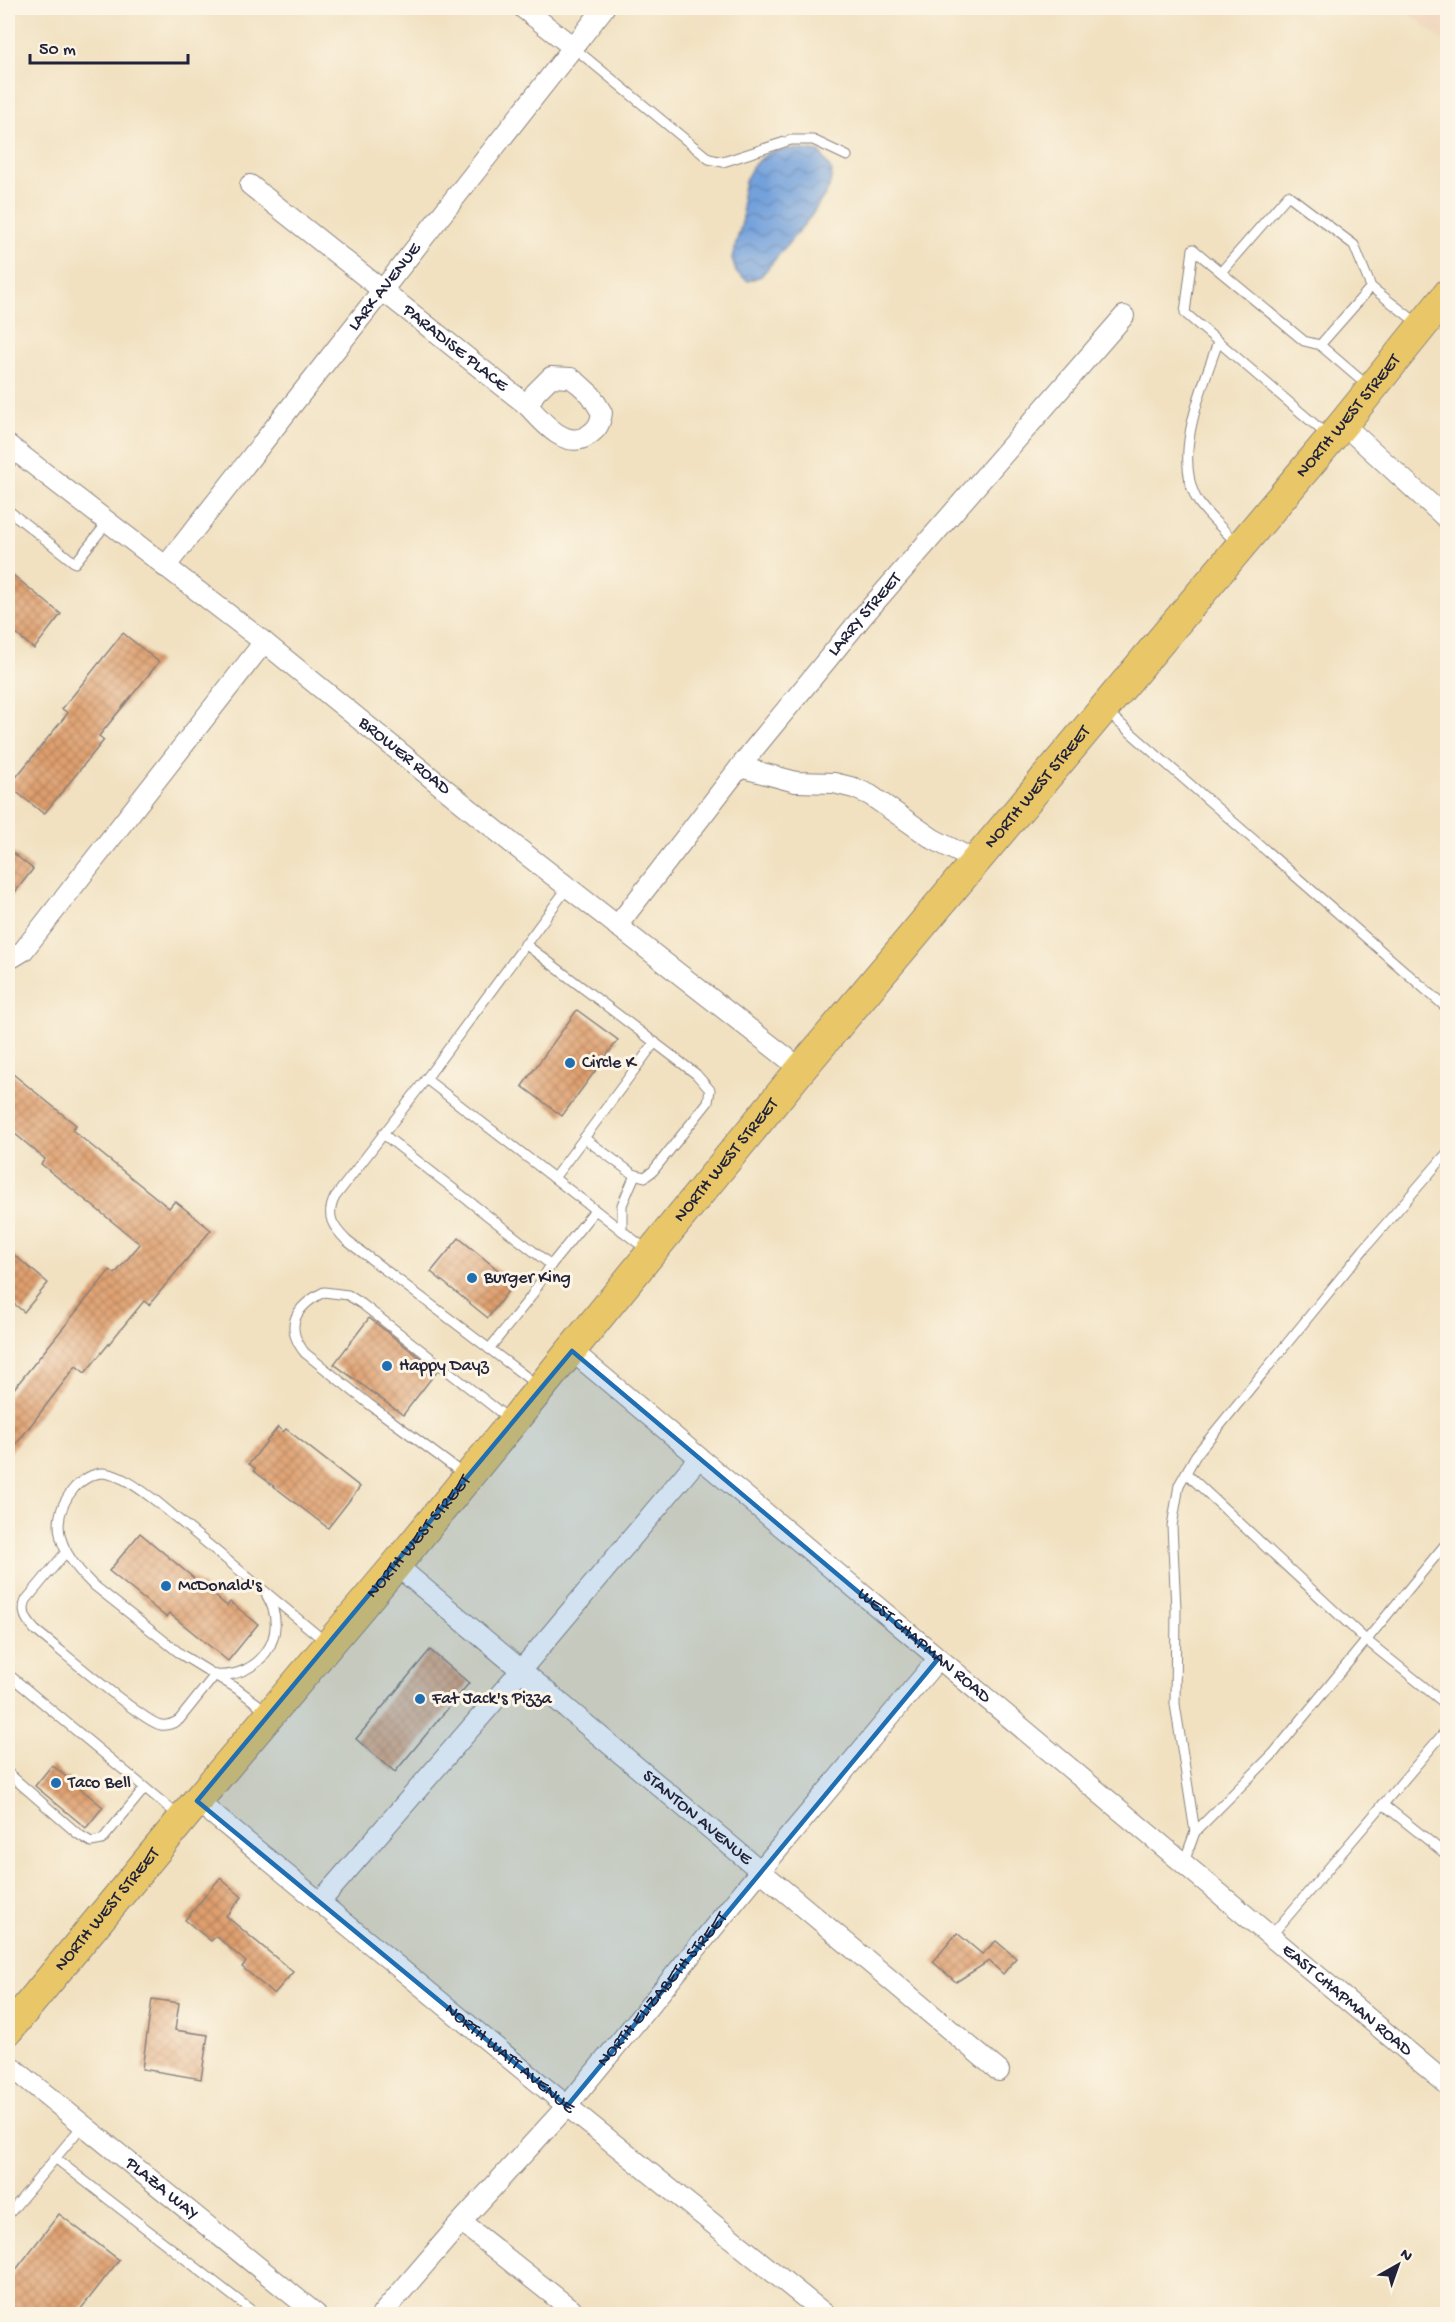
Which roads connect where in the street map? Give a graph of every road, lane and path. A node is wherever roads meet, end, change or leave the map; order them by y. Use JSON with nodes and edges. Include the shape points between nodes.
{"nodes":[{"id":1,"x":523,"y":8,"type":"edge"},
{"id":2,"x":604,"y":8,"type":"edge"},
{"id":3,"x":573,"y":47,"type":"junction"},
{"id":4,"x":847,"y":156,"type":"dead end"},
{"id":5,"x":250,"y":185,"type":"dead end"},
{"id":6,"x":1221,"y":272,"type":"junction"},
{"id":7,"x":1371,"y":287,"type":"junction"},
{"id":8,"x":383,"y":291,"type":"junction"},
{"id":9,"x":1448,"y":294,"type":"edge"},
{"id":10,"x":1124,"y":316,"type":"dead end"},
{"id":11,"x":1421,"y":326,"type":"junction"},
{"id":12,"x":1218,"y":342,"type":"junction"},
{"id":13,"x":1320,"y":345,"type":"junction"},
{"id":14,"x":1371,"y":389,"type":"junction"},
{"id":15,"x":528,"y":406,"type":"dead end"},
{"id":16,"x":1337,"y":431,"type":"junction"},
{"id":17,"x":11,"y":454,"type":"edge"},
{"id":18,"x":8,"y":510,"type":"edge"},
{"id":19,"x":1448,"y":520,"type":"edge"},
{"id":20,"x":108,"y":522,"type":"junction"},
{"id":21,"x":1240,"y":546,"type":"junction"},
{"id":22,"x":165,"y":567,"type":"junction"},
{"id":23,"x":264,"y":642,"type":"junction"},
{"id":24,"x":1103,"y":708,"type":"junction"},
{"id":25,"x":740,"y":767,"type":"junction"},
{"id":26,"x":976,"y":861,"type":"junction"},
{"id":27,"x":568,"y":887,"type":"junction"},
{"id":28,"x":617,"y":926,"type":"junction"},
{"id":29,"x":525,"y":944,"type":"junction"},
{"id":30,"x":8,"y":960,"type":"edge"},
{"id":31,"x":1448,"y":1009,"type":"edge"},
{"id":32,"x":654,"y":1042,"type":"junction"},
{"id":33,"x":801,"y":1069,"type":"junction"},
{"id":34,"x":426,"y":1079,"type":"junction"},
{"id":35,"x":382,"y":1134,"type":"junction"},
{"id":36,"x":584,"y":1138,"type":"junction"},
{"id":37,"x":1448,"y":1152,"type":"edge"},
{"id":38,"x":634,"y":1175,"type":"junction"},
{"id":39,"x":554,"y":1178,"type":"junction"},
{"id":40,"x":595,"y":1210,"type":"junction"},
{"id":41,"x":622,"y":1231,"type":"junction"},
{"id":42,"x":652,"y":1254,"type":"junction"},
{"id":43,"x":551,"y":1265,"type":"junction"},
{"id":44,"x":489,"y":1349,"type":"junction"},
{"id":45,"x":572,"y":1351,"type":"junction"},
{"id":46,"x":541,"y":1389,"type":"junction"},
{"id":47,"x":513,"y":1423,"type":"junction"},
{"id":48,"x":699,"y":1458,"type":"junction"},
{"id":49,"x":1186,"y":1473,"type":"junction"},
{"id":50,"x":468,"y":1478,"type":"junction"},
{"id":51,"x":1448,"y":1541,"type":"edge"},
{"id":52,"x":66,"y":1552,"type":"junction"},
{"id":53,"x":396,"y":1565,"type":"junction"},
{"id":54,"x":262,"y":1590,"type":"junction"},
{"id":55,"x":1366,"y":1640,"type":"junction"},
{"id":56,"x":329,"y":1645,"type":"junction"},
{"id":57,"x":938,"y":1659,"type":"junction"},
{"id":58,"x":521,"y":1670,"type":"junction"},
{"id":59,"x":8,"y":1674,"type":"edge"},
{"id":60,"x":215,"y":1675,"type":"junction"},
{"id":61,"x":1448,"y":1706,"type":"edge"},
{"id":62,"x":271,"y":1713,"type":"junction"},
{"id":63,"x":1448,"y":1728,"type":"edge"},
{"id":64,"x":8,"y":1773,"type":"edge"},
{"id":65,"x":145,"y":1788,"type":"junction"},
{"id":66,"x":1383,"y":1804,"type":"junction"},
{"id":67,"x":189,"y":1810,"type":"junction"},
{"id":68,"x":1195,"y":1832,"type":"junction"},
{"id":69,"x":1448,"y":1856,"type":"edge"},
{"id":70,"x":1184,"y":1865,"type":"junction"},
{"id":71,"x":760,"y":1871,"type":"junction"},
{"id":72,"x":320,"y":1902,"type":"junction"},
{"id":73,"x":1272,"y":1939,"type":"junction"},
{"id":74,"x":8,"y":2030,"type":"edge"},
{"id":75,"x":8,"y":2064,"type":"edge"},
{"id":76,"x":999,"y":2071,"type":"dead end"},
{"id":77,"x":1448,"y":2085,"type":"edge"},
{"id":78,"x":567,"y":2106,"type":"junction"},
{"id":79,"x":82,"y":2125,"type":"junction"},
{"id":80,"x":55,"y":2157,"type":"junction"},
{"id":81,"x":8,"y":2215,"type":"edge"},
{"id":82,"x":461,"y":2222,"type":"junction"},
{"id":83,"x":1448,"y":2311,"type":"edge"},
{"id":84,"x":256,"y":2314,"type":"edge"},
{"id":85,"x":316,"y":2314,"type":"edge"},
{"id":86,"x":382,"y":2314,"type":"edge"},
{"id":87,"x":577,"y":2314,"type":"edge"},
{"id":88,"x":825,"y":2314,"type":"edge"},
{"id":89,"x":1444,"y":2314,"type":"edge"}],
"edges":[{"from":1,"to":3,"type":"street"},
{"from":2,"to":3,"type":"street","name":"LARK AVENUE"},
{"from":3,"to":4,"type":"lane","via":[[709,159],[723,162],[791,140],[813,140]]},
{"from":3,"to":8,"type":"street","name":"LARK AVENUE"},
{"from":5,"to":8,"type":"street","name":"PARADISE PLACE"},
{"from":6,"to":7,"type":"lane","via":[[1288,195],[1354,245]]},
{"from":6,"to":12,"type":"lane","via":[[1192,249],[1185,313]]},
{"from":6,"to":13,"type":"lane","via":[[1304,341]]},
{"from":7,"to":11,"type":"lane"},
{"from":7,"to":13,"type":"lane"},
{"from":8,"to":15,"type":"street","name":"PARADISE PLACE"},
{"from":8,"to":22,"type":"street","name":"LARK AVENUE"},
{"from":9,"to":11,"type":"main road","name":"NORTH WEST STREET"},
{"from":10,"to":25,"type":"street","name":"LARRY STREET","via":[[863,616]]},
{"from":11,"to":14,"type":"main road","name":"NORTH WEST STREET"},
{"from":12,"to":16,"type":"lane"},
{"from":12,"to":21,"type":"lane","via":[[1192,414],[1189,479],[1197,500]]},
{"from":13,"to":14,"type":"lane"},
{"from":14,"to":16,"type":"main road","name":"NORTH WEST STREET"},
{"from":16,"to":19,"type":"street"},
{"from":16,"to":21,"type":"main road","name":"NORTH WEST STREET"},
{"from":17,"to":20,"type":"street","name":"BROWER ROAD"},
{"from":18,"to":20,"type":"lane","via":[[75,563]]},
{"from":20,"to":22,"type":"street","name":"BROWER ROAD"},
{"from":21,"to":24,"type":"main road","name":"NORTH WEST STREET"},
{"from":22,"to":23,"type":"street","name":"BROWER ROAD"},
{"from":23,"to":27,"type":"street","name":"BROWER ROAD"},
{"from":23,"to":30,"type":"street","via":[[23,951]]},
{"from":24,"to":26,"type":"main road","name":"NORTH WEST STREET"},
{"from":24,"to":31,"type":"lane"},
{"from":25,"to":26,"type":"street","via":[[796,782],[854,788],[933,839]]},
{"from":25,"to":28,"type":"street","name":"LARRY STREET"},
{"from":26,"to":33,"type":"main road","name":"NORTH WEST STREET"},
{"from":27,"to":28,"type":"street","name":"BROWER ROAD"},
{"from":27,"to":29,"type":"lane"},
{"from":28,"to":33,"type":"street","name":"BROWER ROAD"},
{"from":29,"to":32,"type":"lane"},
{"from":29,"to":34,"type":"lane"},
{"from":32,"to":36,"type":"lane"},
{"from":32,"to":38,"type":"lane","via":[[711,1090],[708,1102],[649,1174]]},
{"from":33,"to":42,"type":"main road","name":"NORTH WEST STREET"},
{"from":34,"to":35,"type":"lane"},
{"from":34,"to":39,"type":"lane"},
{"from":35,"to":43,"type":"lane"},
{"from":35,"to":44,"type":"lane","via":[[331,1205],[332,1222],[347,1241]]},
{"from":36,"to":38,"type":"lane"},
{"from":36,"to":39,"type":"lane"},
{"from":37,"to":49,"type":"lane","via":[[1254,1383]]},
{"from":38,"to":41,"type":"lane","via":[[622,1205]]},
{"from":39,"to":40,"type":"lane"},
{"from":40,"to":41,"type":"lane"},
{"from":40,"to":43,"type":"lane"},
{"from":41,"to":42,"type":"lane"},
{"from":42,"to":45,"type":"main road","name":"NORTH WEST STREET"},
{"from":43,"to":44,"type":"lane"},
{"from":44,"to":46,"type":"lane"},
{"from":45,"to":46,"type":"main road","name":"NORTH WEST STREET"},
{"from":45,"to":48,"type":"street","name":"WEST CHAPMAN ROAD"},
{"from":46,"to":47,"type":"main road","name":"NORTH WEST STREET"},
{"from":47,"to":50,"type":"main road","name":"NORTH WEST STREET"},
{"from":47,"to":50,"type":"lane","via":[[348,1295],[324,1292],[297,1313],[294,1332],[305,1353]]},
{"from":48,"to":57,"type":"street","name":"WEST CHAPMAN ROAD"},
{"from":48,"to":58,"type":"street"},
{"from":49,"to":55,"type":"lane"},
{"from":49,"to":68,"type":"lane","via":[[1179,1485],[1172,1526],[1175,1704]]},
{"from":50,"to":53,"type":"main road","name":"NORTH WEST STREET"},
{"from":51,"to":55,"type":"lane"},
{"from":52,"to":54,"type":"lane","via":[[59,1533],[63,1505],[78,1484],[102,1473],[126,1481],[148,1496]]},
{"from":52,"to":60,"type":"lane","via":[[91,1583],[182,1655]]},
{"from":52,"to":60,"type":"lane","via":[[26,1599],[24,1614],[35,1630],[152,1722],[161,1725],[179,1720]]},
{"from":53,"to":56,"type":"main road","name":"NORTH WEST STREET"},
{"from":53,"to":58,"type":"street","name":"STANTON AVENUE"},
{"from":54,"to":56,"type":"lane"},
{"from":54,"to":60,"type":"lane","via":[[273,1607],[276,1622],[269,1648],[240,1673]]},
{"from":55,"to":61,"type":"lane"},
{"from":55,"to":68,"type":"lane","via":[[1273,1754]]},
{"from":56,"to":62,"type":"main road","name":"NORTH WEST STREET"},
{"from":57,"to":70,"type":"street","name":"WEST CHAPMAN ROAD"},
{"from":57,"to":71,"type":"street","name":"NORTH ELIZABETH STREET"},
{"from":58,"to":71,"type":"street","name":"STANTON AVENUE"},
{"from":58,"to":72,"type":"street"},
{"from":59,"to":65,"type":"lane"},
{"from":60,"to":62,"type":"lane"},
{"from":62,"to":67,"type":"main road","name":"NORTH WEST STREET"},
{"from":63,"to":66,"type":"lane"},
{"from":64,"to":65,"type":"lane","via":[[91,1842],[102,1840]]},
{"from":65,"to":67,"type":"lane"},
{"from":66,"to":69,"type":"lane"},
{"from":66,"to":73,"type":"lane"},
{"from":67,"to":72,"type":"street","name":"NORTH WATT AVENUE"},
{"from":67,"to":74,"type":"main road","name":"NORTH WEST STREET"},
{"from":68,"to":70,"type":"lane"},
{"from":70,"to":73,"type":"street","name":"WEST CHAPMAN ROAD"},
{"from":71,"to":76,"type":"street","name":"STANTON AVENUE"},
{"from":71,"to":78,"type":"street","name":"NORTH ELIZABETH STREET"},
{"from":72,"to":78,"type":"street","name":"NORTH WATT AVENUE"},
{"from":73,"to":77,"type":"street","name":"EAST CHAPMAN ROAD"},
{"from":75,"to":79,"type":"street","name":"PLAZA WAY"},
{"from":78,"to":82,"type":"street","name":"NORTH ELIZABETH STREET"},
{"from":78,"to":88,"type":"street","name":"NORTH WATT AVENUE"},
{"from":79,"to":80,"type":"lane"},
{"from":79,"to":85,"type":"street","name":"PLAZA WAY"},
{"from":80,"to":81,"type":"lane"},
{"from":80,"to":84,"type":"lane"},
{"from":82,"to":86,"type":"street","name":"NORTH ELIZABETH STREET"},
{"from":82,"to":87,"type":"street"},
{"from":83,"to":89,"type":"lane"}]}
